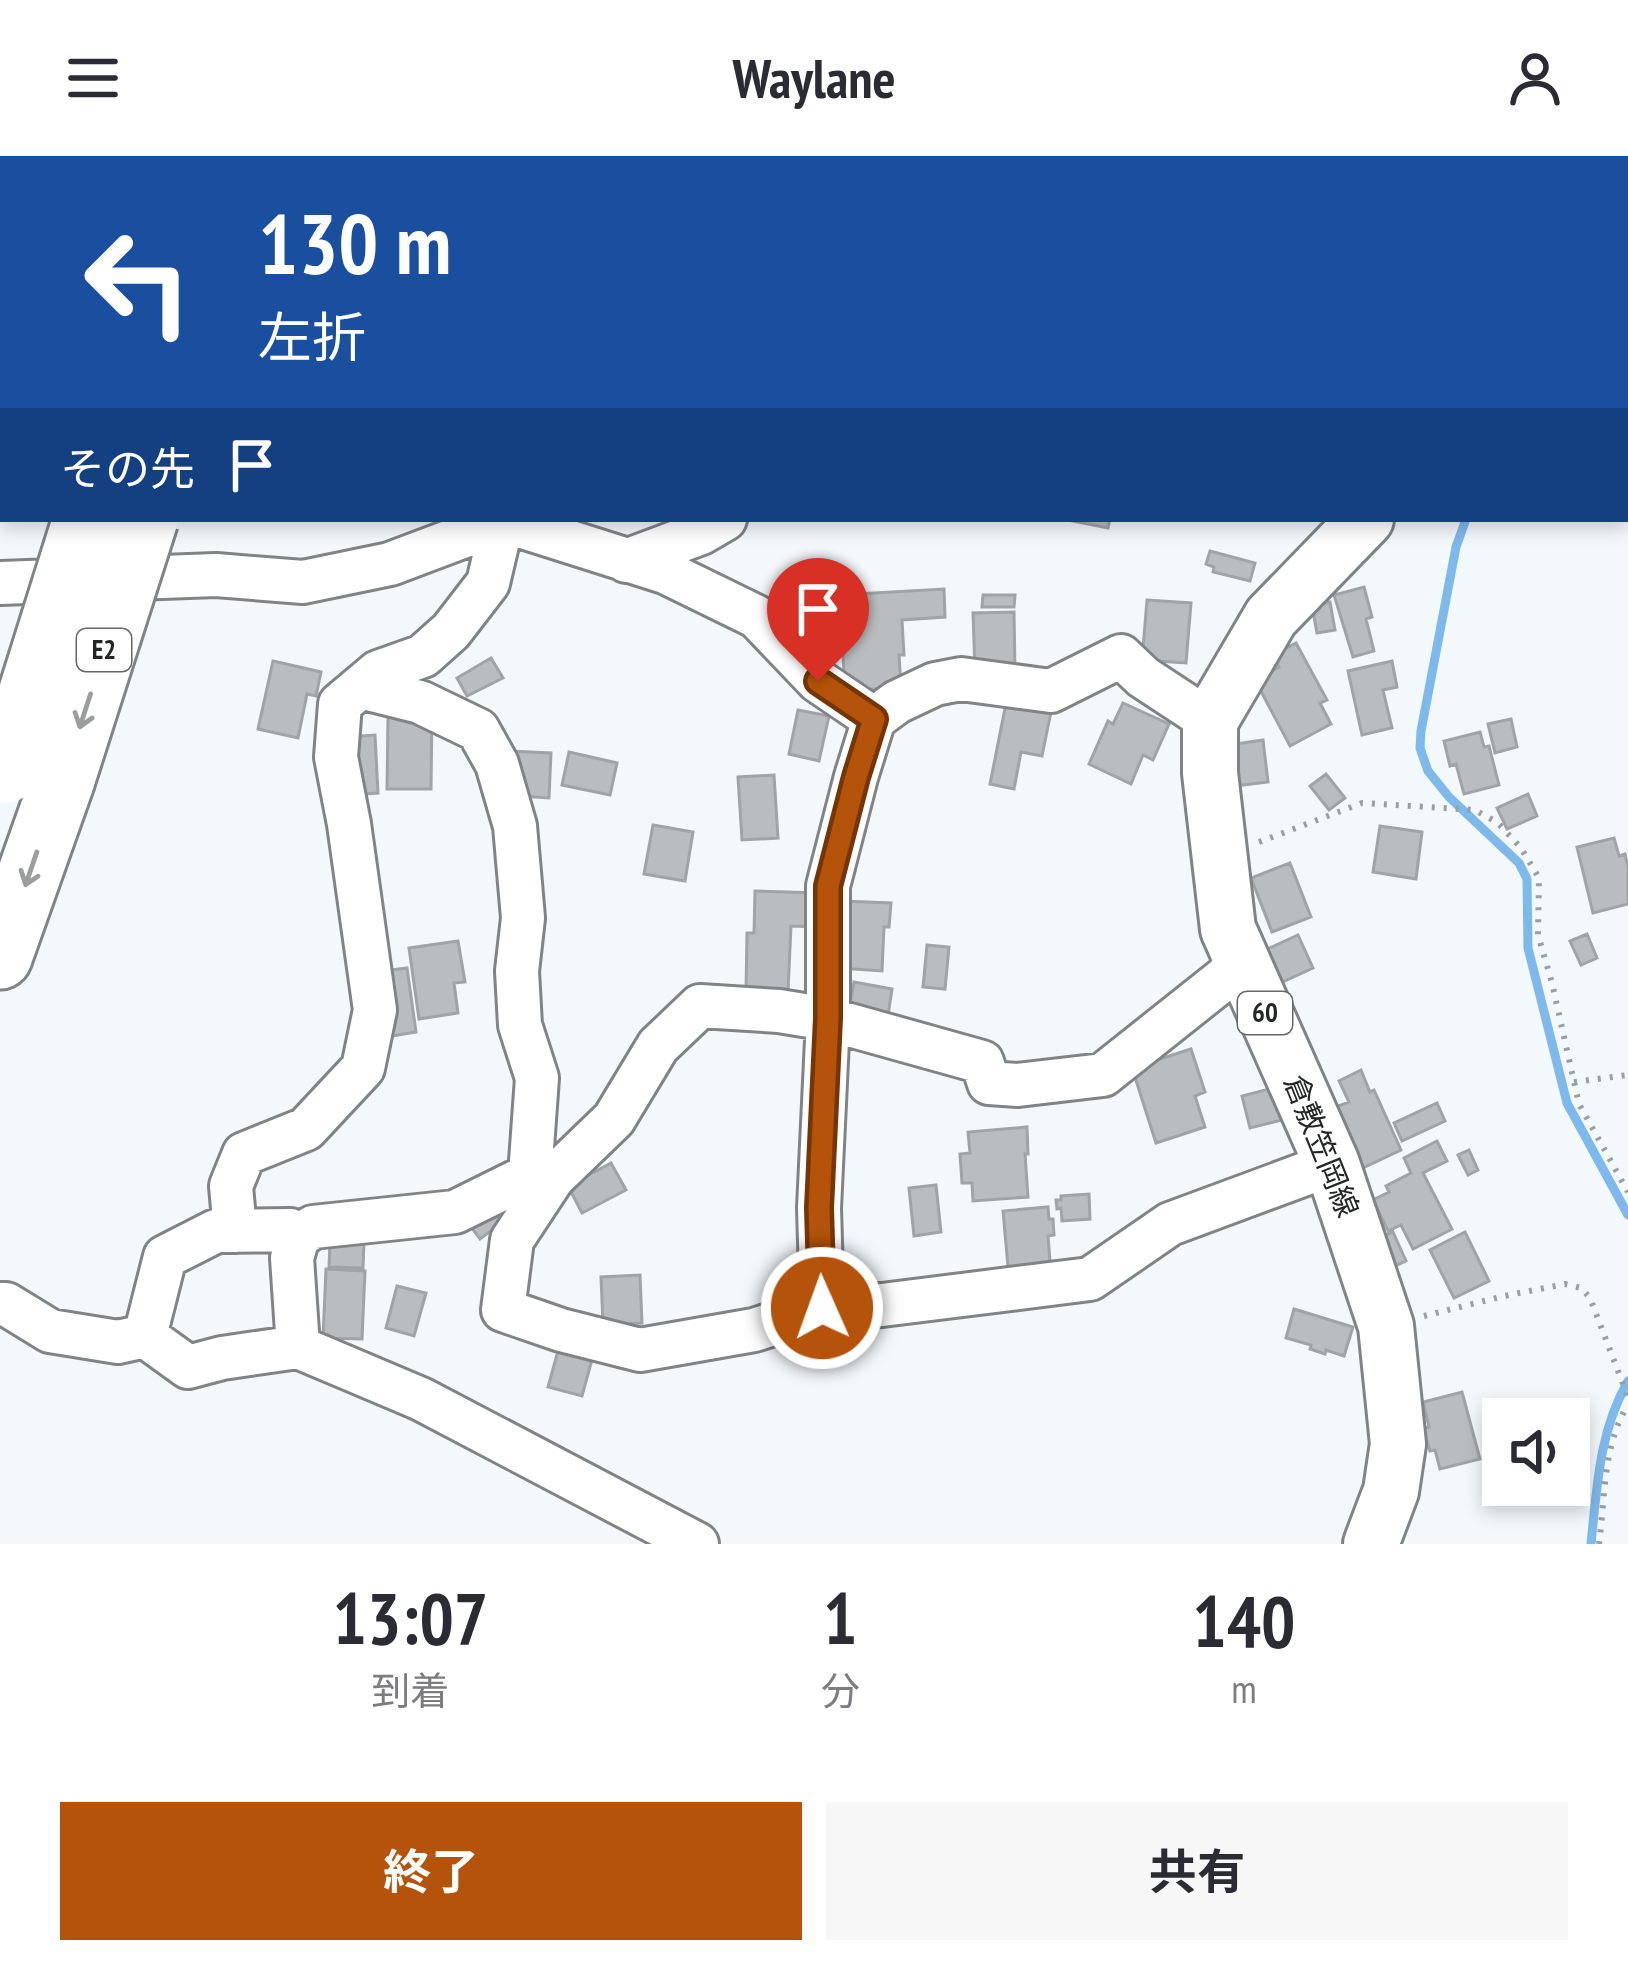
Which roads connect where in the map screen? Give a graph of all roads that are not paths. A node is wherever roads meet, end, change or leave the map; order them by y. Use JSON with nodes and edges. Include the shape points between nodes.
{"nodes":[{"id":1,"x":84,"y":522,"type":"edge"},
{"id":2,"x":145,"y":522,"type":"edge"},
{"id":3,"x":499,"y":522,"type":"edge"},
{"id":4,"x":504,"y":522,"type":"edge"},
{"id":5,"x":510,"y":522,"type":"edge"},
{"id":6,"x":720,"y":522,"type":"edge"},
{"id":7,"x":1363,"y":522,"type":"edge"},
{"id":8,"x":626,"y":561,"type":"junction"},
{"id":9,"x":0,"y":584,"type":"edge"},
{"id":10,"x":360,"y":687,"type":"junction"},
{"id":11,"x":874,"y":719,"type":"junction"},
{"id":12,"x":1210,"y":721,"type":"junction"},
{"id":13,"x":23,"y":780,"type":"edge"},
{"id":14,"x":0,"y":957,"type":"edge"},
{"id":15,"x":1241,"y":961,"type":"junction"},
{"id":16,"x":828,"y":1018,"type":"junction"},
{"id":17,"x":1332,"y":1164,"type":"junction"},
{"id":18,"x":542,"y":1176,"type":"junction"},
{"id":19,"x":235,"y":1231,"type":"junction"},
{"id":20,"x":298,"y":1237,"type":"junction"},
{"id":21,"x":0,"y":1304,"type":"edge"},
{"id":22,"x":822,"y":1308,"type":"junction"},
{"id":23,"x":145,"y":1336,"type":"junction"},
{"id":24,"x":298,"y":1347,"type":"junction"},
{"id":25,"x":697,"y":1544,"type":"edge"},
{"id":26,"x":1371,"y":1544,"type":"edge"}],
"edges":[{"from":1,"to":13,"type":"highway","number":"E2","bridge":true},
{"from":2,"to":13,"type":"highway","number":"E2","one_way":true,"bridge":true},
{"from":3,"to":9,"type":"street","via":[[390,564],[303,582],[216,575]]},
{"from":4,"to":10,"type":"street","via":[[488,584],[451,632],[423,656]]},
{"from":5,"to":8,"type":"street"},
{"from":6,"to":8,"type":"street"},
{"from":7,"to":12,"type":"main road","via":[[1271,617]]},
{"from":8,"to":11,"type":"street","via":[[757,617],[818,681]]},
{"from":10,"to":18,"type":"street","via":[[420,701],[478,730],[497,764],[515,826],[520,1024],[537,1078]]},
{"from":10,"to":19,"type":"street","via":[[340,704],[336,757],[374,1010],[363,1067],[306,1130],[244,1154],[231,1186]]},
{"from":11,"to":12,"type":"street","via":[[935,684],[961,679],[1051,691],[1121,656]]},
{"from":11,"to":16,"type":"street","via":[[828,886]]},
{"from":12,"to":15,"type":"main road","name":"倉敷笠岡線","number":"60","via":[[1228,928]]},
{"from":13,"to":14,"type":"highway","number":"E2","one_way":true},
{"from":15,"to":16,"type":"street","via":[[1103,1075],[989,1083],[982,1062]]},
{"from":15,"to":17,"type":"main road","name":"倉敷笠岡線","number":"60"},
{"from":16,"to":18,"type":"street","via":[[700,1006],[658,1046],[614,1119]]},
{"from":16,"to":22,"type":"street"},
{"from":17,"to":22,"type":"street","via":[[1169,1224],[1090,1279]]},
{"from":17,"to":26,"type":"main road","name":"倉敷笠岡線","number":"60","via":[[1386,1326],[1398,1444]]},
{"from":18,"to":20,"type":"street","via":[[454,1212],[313,1227]]},
{"from":18,"to":22,"type":"street","via":[[512,1240],[503,1310],[640,1350],[754,1330]]},
{"from":19,"to":20,"type":"street","via":[[290,1230]]},
{"from":19,"to":23,"type":"street","via":[[216,1231],[165,1257]]},
{"from":20,"to":24,"type":"street"},
{"from":21,"to":23,"type":"street","via":[[50,1331],[118,1342]]},
{"from":23,"to":24,"type":"street","via":[[188,1367]]},
{"from":24,"to":25,"type":"street","via":[[421,1399]]}]}
